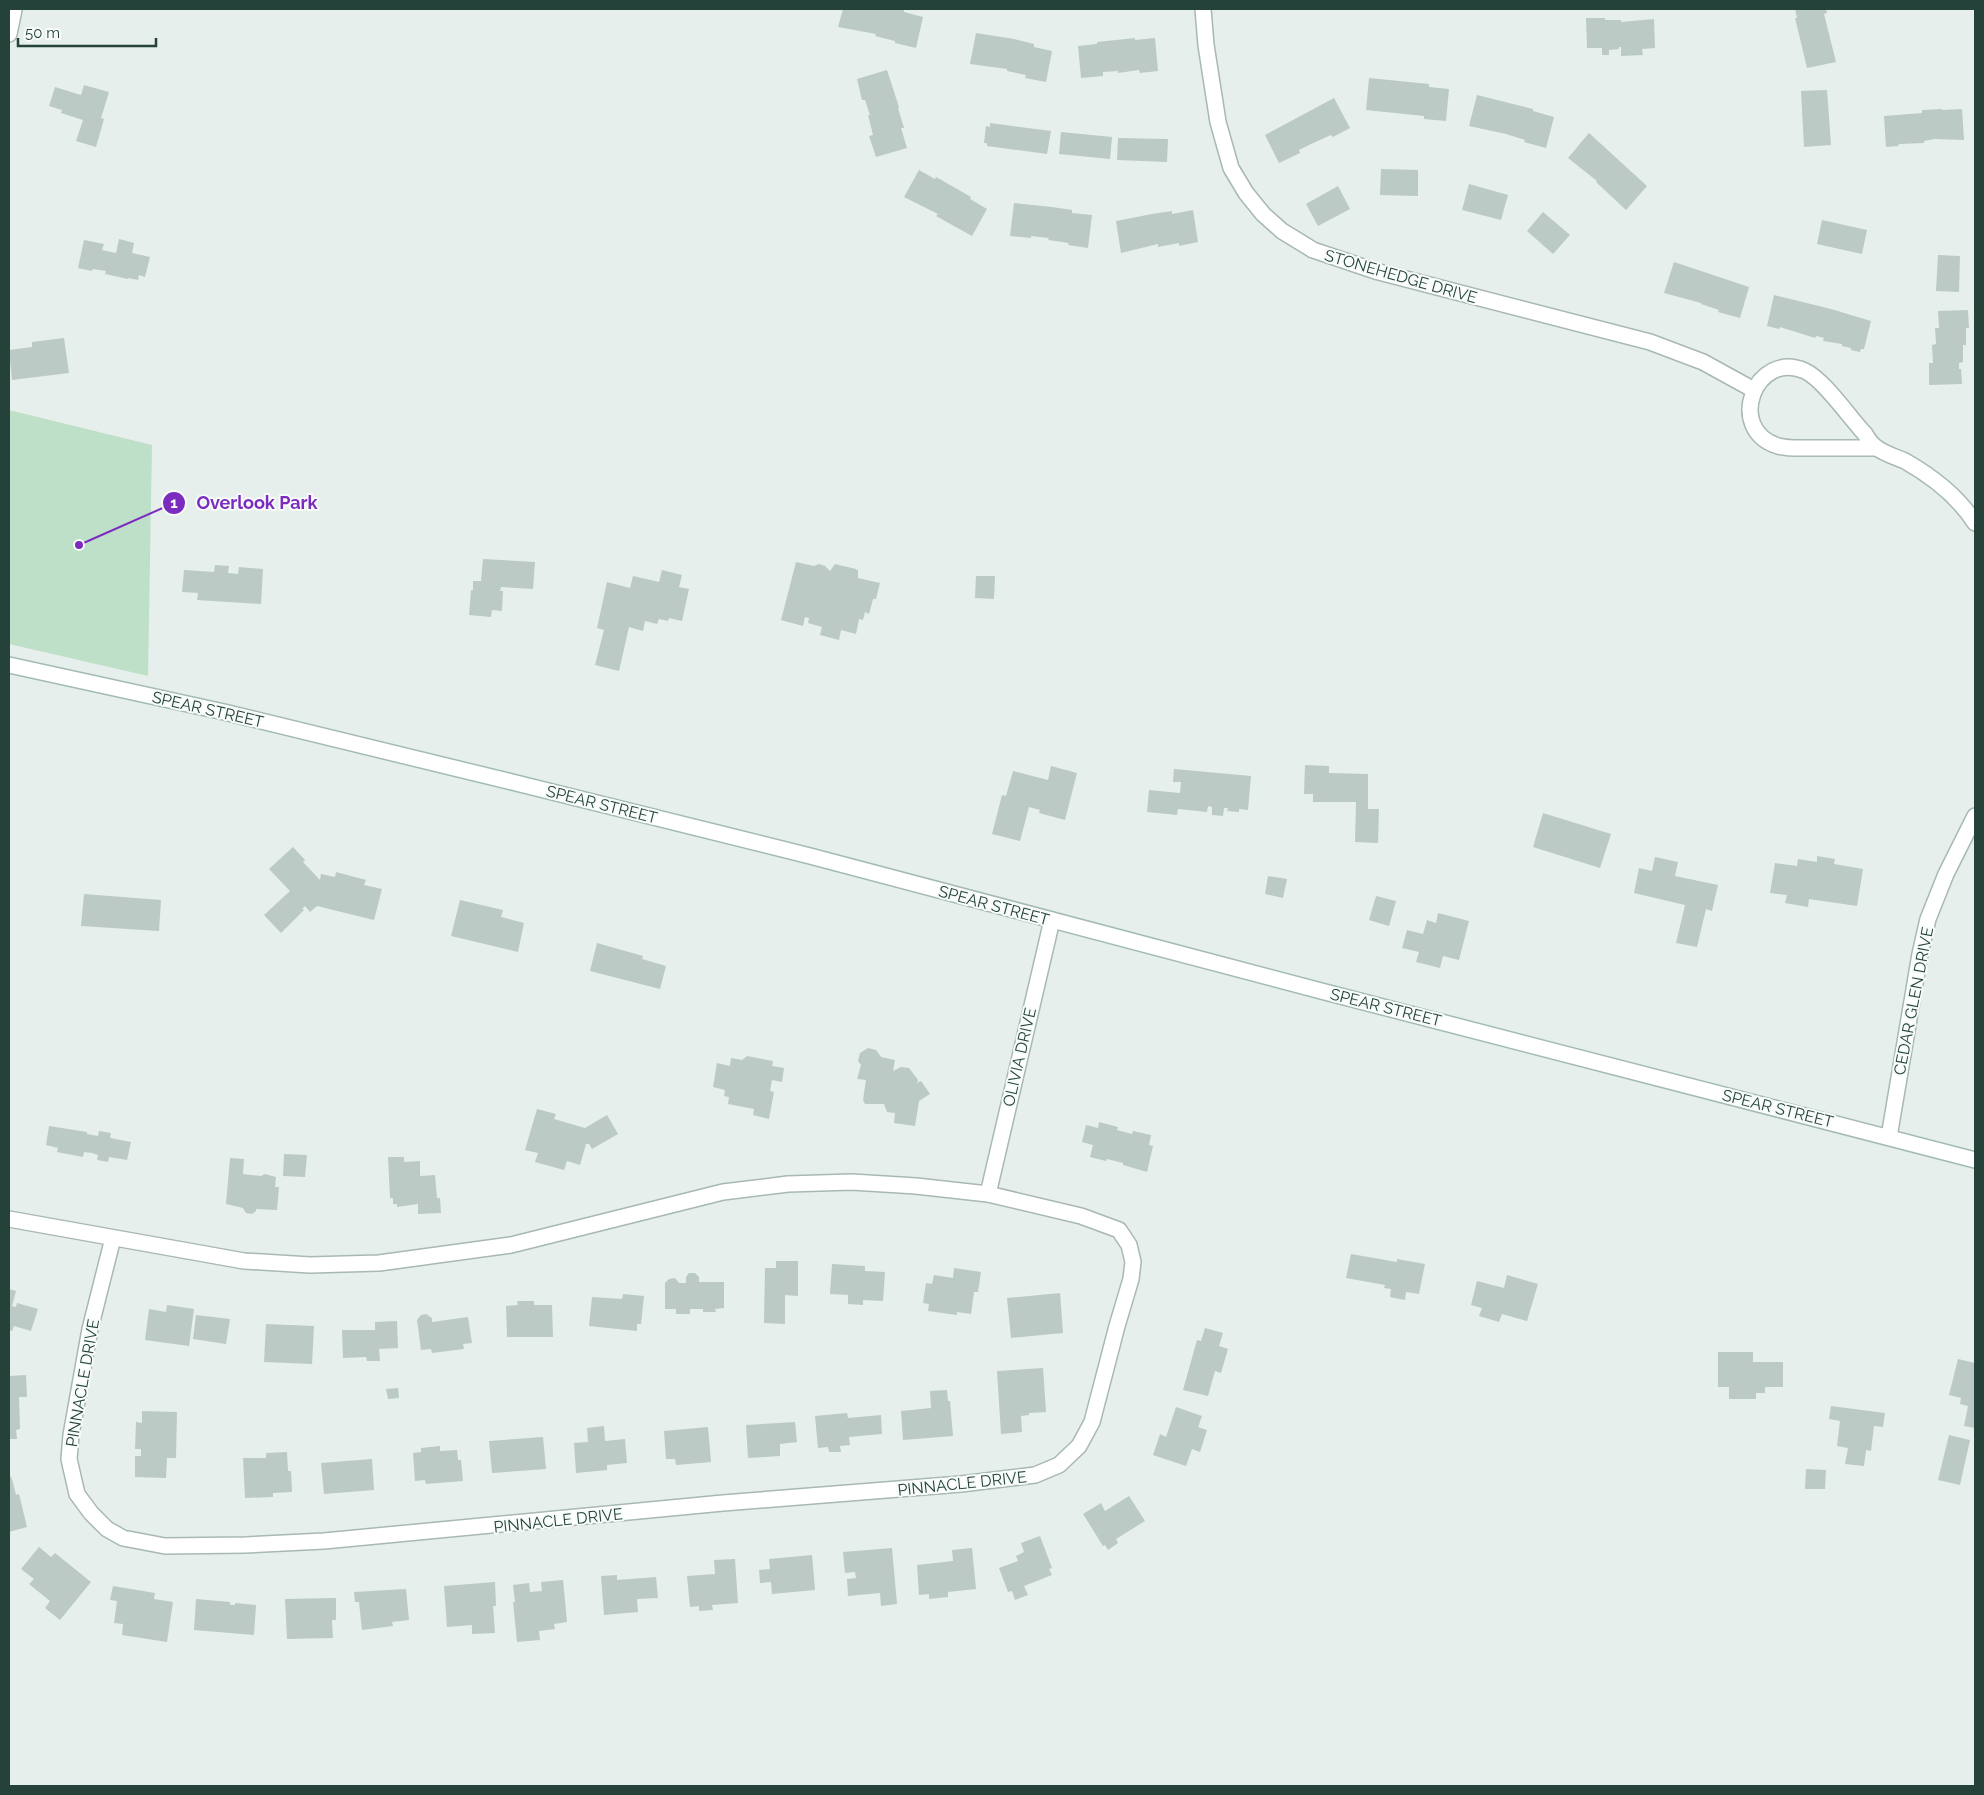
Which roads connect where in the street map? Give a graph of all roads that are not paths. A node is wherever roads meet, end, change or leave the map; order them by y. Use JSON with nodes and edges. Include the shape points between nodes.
{"nodes":[{"id":1,"x":14,"y":9,"type":"edge"},
{"id":2,"x":1203,"y":9,"type":"edge"},
{"id":3,"x":9,"y":34,"type":"edge"},
{"id":4,"x":1754,"y":390,"type":"junction"},
{"id":5,"x":1877,"y":448,"type":"junction"},
{"id":6,"x":1975,"y":523,"type":"edge"},
{"id":7,"x":9,"y":665,"type":"edge"},
{"id":8,"x":1975,"y":816,"type":"edge"},
{"id":9,"x":1052,"y":920,"type":"junction"},
{"id":10,"x":1888,"y":1137,"type":"junction"},
{"id":11,"x":1975,"y":1160,"type":"edge"},
{"id":12,"x":988,"y":1194,"type":"junction"},
{"id":13,"x":9,"y":1219,"type":"edge"},
{"id":14,"x":113,"y":1238,"type":"junction"}],
"edges":[{"from":1,"to":3,"type":"street"},
{"from":2,"to":4,"type":"street","name":"STONEHEDGE DRIVE","via":[[1218,122],[1231,168],[1263,214],[1293,239],[1321,254],[1375,271],[1650,342],[1702,362]]},
{"from":4,"to":5,"type":"street","via":[[1764,377],[1779,369],[1803,370],[1817,380]]},
{"from":4,"to":5,"type":"street","via":[[1750,415],[1757,431],[1770,442],[1786,448]]},
{"from":5,"to":6,"type":"street","via":[[1936,481],[1950,492]]},
{"from":7,"to":9,"type":"street","name":"SPEAR STREET","via":[[218,711],[512,782]]},
{"from":8,"to":10,"type":"street","name":"CEDAR GLEN DRIVE","via":[[1928,919]]},
{"from":9,"to":10,"type":"street","name":"SPEAR STREET"},
{"from":9,"to":12,"type":"street","name":"OLIVIA DRIVE"},
{"from":10,"to":11,"type":"street","name":"SPEAR STREET"},
{"from":12,"to":14,"type":"street","name":"PINNACLE DRIVE","via":[[852,1182],[784,1184],[723,1192],[511,1245],[379,1263],[310,1265],[244,1261]]},
{"from":12,"to":14,"type":"street","name":"PINNACLE DRIVE","via":[[1119,1230],[1129,1245],[1133,1262],[1131,1279],[1092,1422],[1079,1446],[1059,1465],[1035,1475],[961,1484],[245,1545],[165,1546],[123,1538],[102,1524],[77,1494],[69,1459],[71,1435],[90,1329]]},
{"from":13,"to":14,"type":"street","name":"PINNACLE DRIVE"}]}
